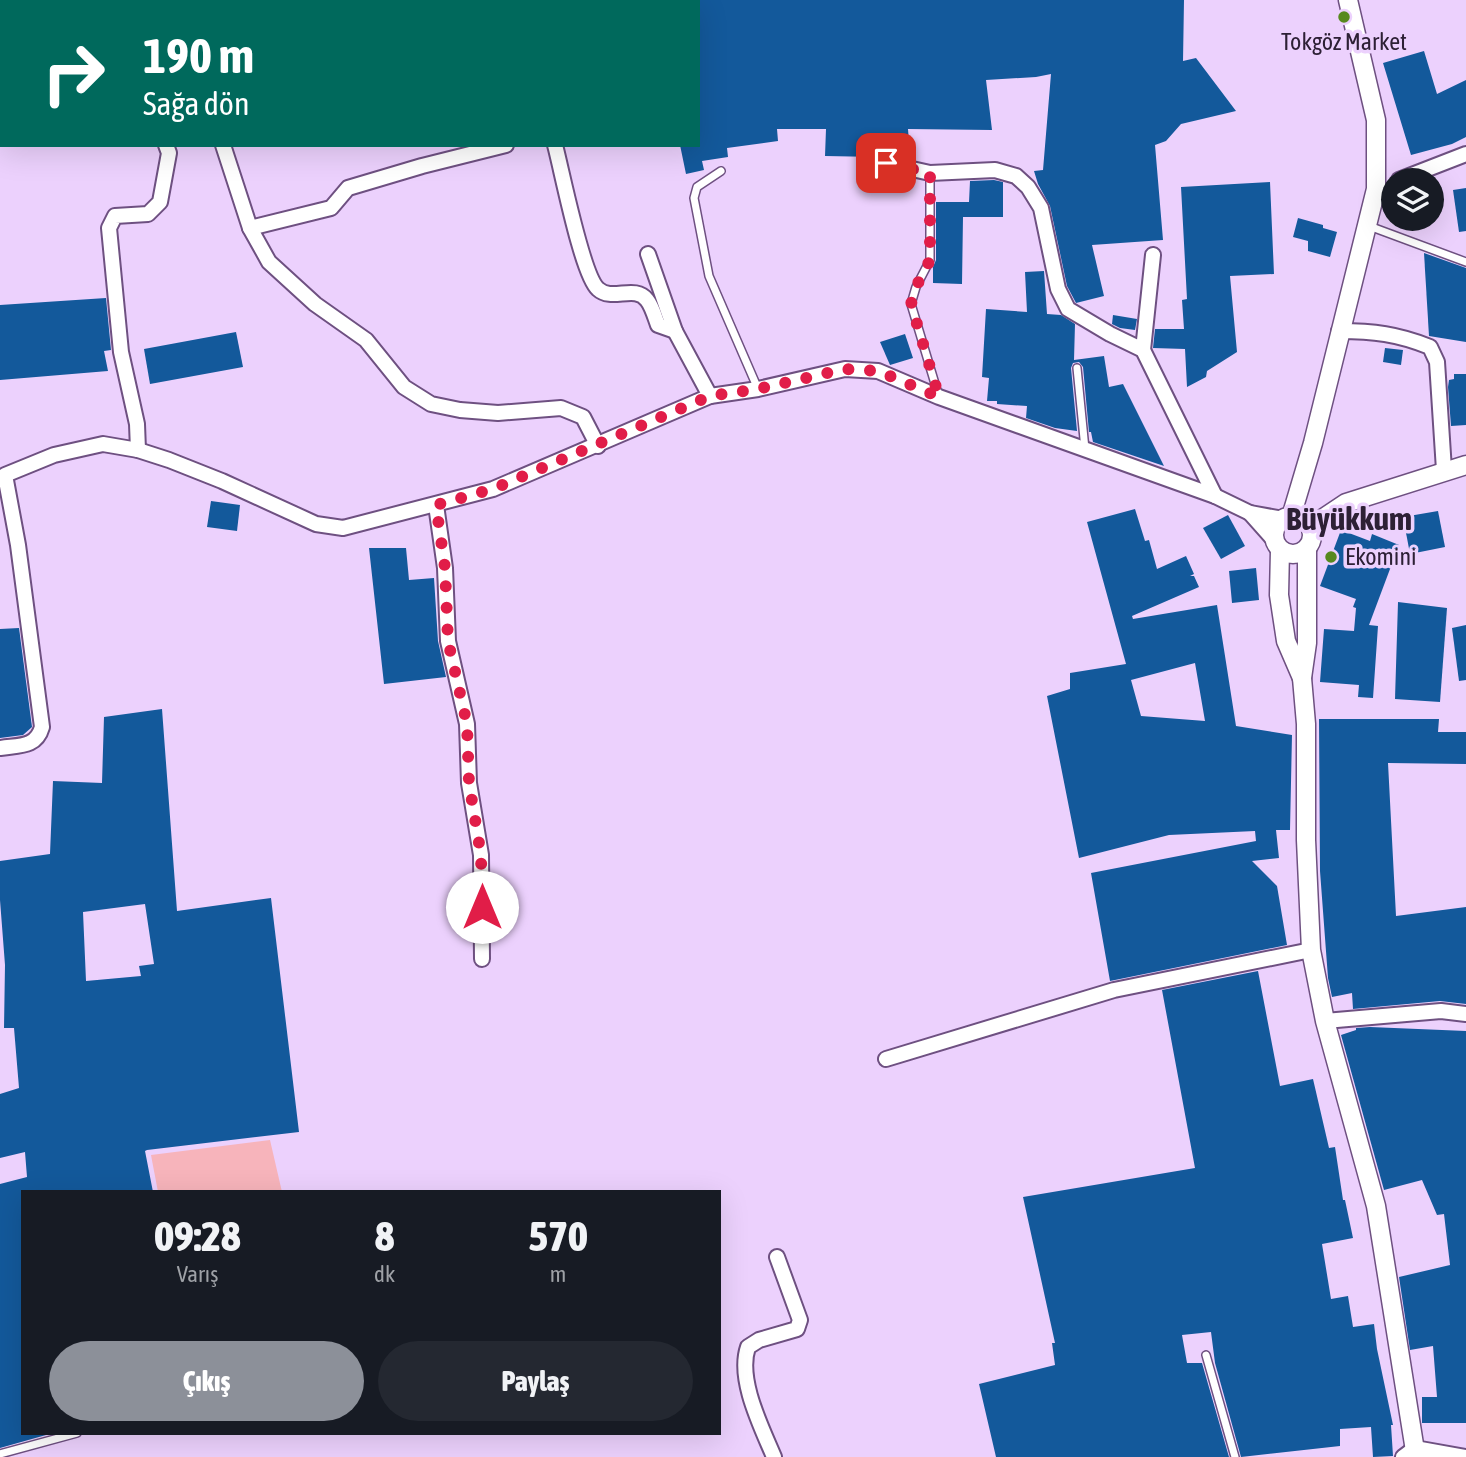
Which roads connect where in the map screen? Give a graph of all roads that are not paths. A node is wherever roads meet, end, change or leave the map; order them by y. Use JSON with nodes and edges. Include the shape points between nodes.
{"nodes":[{"id":1,"x":1348,"y":0,"type":"edge"},
{"id":2,"x":167,"y":147,"type":"edge"},
{"id":3,"x":224,"y":147,"type":"edge"},
{"id":4,"x":498,"y":147,"type":"edge"},
{"id":5,"x":555,"y":147,"type":"edge"},
{"id":6,"x":1466,"y":154,"type":"edge"},
{"id":7,"x":886,"y":163,"type":"dead end"},
{"id":8,"x":1383,"y":168,"type":"edge"},
{"id":9,"x":1430,"y":168,"type":"edge"},
{"id":10,"x":721,"y":171,"type":"dead end"},
{"id":11,"x":930,"y":173,"type":"junction"},
{"id":12,"x":1381,"y":195,"type":"edge"},
{"id":13,"x":1368,"y":226,"type":"junction"},
{"id":14,"x":250,"y":228,"type":"junction"},
{"id":15,"x":648,"y":254,"type":"dead end"},
{"id":16,"x":1153,"y":255,"type":"dead end"},
{"id":17,"x":1466,"y":262,"type":"edge"},
{"id":18,"x":675,"y":331,"type":"junction"},
{"id":19,"x":1339,"y":331,"type":"junction"},
{"id":20,"x":1143,"y":350,"type":"junction"},
{"id":21,"x":1077,"y":368,"type":"dead end"},
{"id":22,"x":758,"y":389,"type":"junction"},
{"id":23,"x":710,"y":396,"type":"junction"},
{"id":24,"x":939,"y":397,"type":"junction"},
{"id":25,"x":598,"y":446,"type":"junction"},
{"id":26,"x":138,"y":450,"type":"junction"},
{"id":27,"x":1085,"y":450,"type":"junction"},
{"id":28,"x":1466,"y":465,"type":"edge"},
{"id":29,"x":1444,"y":470,"type":"junction"},
{"id":30,"x":3,"y":472,"type":"edge"},
{"id":31,"x":1215,"y":496,"type":"junction"},
{"id":32,"x":436,"y":505,"type":"junction"},
{"id":33,"x":1250,"y":513,"type":"junction"},
{"id":34,"x":1287,"y":518,"type":"junction"},
{"id":35,"x":1310,"y":527,"type":"junction"},
{"id":36,"x":1277,"y":545,"type":"junction"},
{"id":37,"x":1307,"y":548,"type":"junction"},
{"id":38,"x":1302,"y":678,"type":"junction"},
{"id":39,"x":0,"y":748,"type":"edge"},
{"id":40,"x":1311,"y":950,"type":"junction"},
{"id":41,"x":482,"y":959,"type":"dead end"},
{"id":42,"x":1466,"y":1014,"type":"edge"},
{"id":43,"x":1325,"y":1021,"type":"junction"},
{"id":44,"x":886,"y":1059,"type":"dead end"},
{"id":45,"x":777,"y":1257,"type":"dead end"},
{"id":46,"x":1206,"y":1354,"type":"dead end"},
{"id":47,"x":70,"y":1435,"type":"edge"},
{"id":48,"x":0,"y":1454,"type":"edge"},
{"id":49,"x":1411,"y":1454,"type":"edge"},
{"id":50,"x":774,"y":1457,"type":"edge"},
{"id":51,"x":1235,"y":1457,"type":"edge"},
{"id":52,"x":1465,"y":1457,"type":"edge"}],
"edges":[{"from":1,"to":8,"type":"street"},
{"from":2,"to":26,"type":"street","via":[[160,202],[148,214],[115,216],[109,228],[121,352]]},
{"from":3,"to":14,"type":"street"},
{"from":4,"to":14,"type":"street","via":[[348,188],[331,208]]},
{"from":5,"to":18,"type":"street","via":[[582,254],[596,288],[608,295],[635,292],[647,299],[658,325]]},
{"from":6,"to":9,"type":"street"},
{"from":7,"to":11,"type":"street"},
{"from":10,"to":22,"type":"lane","via":[[697,187],[694,198],[709,276]]},
{"from":11,"to":20,"type":"street","via":[[995,170],[1016,176],[1041,208],[1058,289],[1068,309]]},
{"from":11,"to":24,"type":"lane","via":[[930,260],[911,304]]},
{"from":12,"to":13,"type":"street"},
{"from":13,"to":17,"type":"lane"},
{"from":13,"to":19,"type":"street"},
{"from":14,"to":25,"type":"street","via":[[269,262],[315,304],[366,340],[404,387],[431,404],[498,413],[562,408],[583,416]]},
{"from":15,"to":18,"type":"street"},
{"from":16,"to":20,"type":"street"},
{"from":18,"to":23,"type":"street"},
{"from":19,"to":29,"type":"street","via":[[1376,331],[1430,347],[1437,362]]},
{"from":19,"to":34,"type":"street","via":[[1313,443]]},
{"from":20,"to":31,"type":"street"},
{"from":21,"to":27,"type":"lane"},
{"from":22,"to":23,"type":"street"},
{"from":22,"to":24,"type":"street","via":[[845,369],[878,371]]},
{"from":23,"to":25,"type":"street"},
{"from":24,"to":27,"type":"street"},
{"from":25,"to":32,"type":"street","via":[[493,489]]},
{"from":26,"to":30,"type":"street","via":[[103,444],[54,454]]},
{"from":26,"to":32,"type":"street","via":[[222,481],[316,524],[342,528]]},
{"from":27,"to":31,"type":"street"},
{"from":28,"to":29,"type":"street"},
{"from":29,"to":35,"type":"street","via":[[1346,503]]},
{"from":30,"to":39,"type":"street","via":[[18,545],[42,727],[30,744]]},
{"from":31,"to":33,"type":"street"},
{"from":32,"to":41,"type":"street","via":[[448,641],[467,724],[469,783],[481,855]]},
{"from":33,"to":34,"type":"street"},
{"from":33,"to":36,"type":"street"},
{"from":34,"to":35,"type":"street","via":[[1302,519]]},
{"from":34,"to":36,"type":"street","via":[[1275,529]]},
{"from":35,"to":37,"type":"street"},
{"from":36,"to":37,"type":"street","via":[[1291,554]]},
{"from":36,"to":38,"type":"street","via":[[1286,641]]},
{"from":37,"to":38,"type":"street","via":[[1307,643]]},
{"from":38,"to":40,"type":"street"},
{"from":40,"to":43,"type":"street"},
{"from":40,"to":44,"type":"street","via":[[1114,990]]},
{"from":42,"to":43,"type":"street"},
{"from":43,"to":49,"type":"street","via":[[1376,1206]]},
{"from":45,"to":50,"type":"street","via":[[800,1320],[797,1329],[748,1347],[743,1361]]},
{"from":46,"to":51,"type":"lane"},
{"from":47,"to":48,"type":"lane"},
{"from":49,"to":52,"type":"street"}]}
